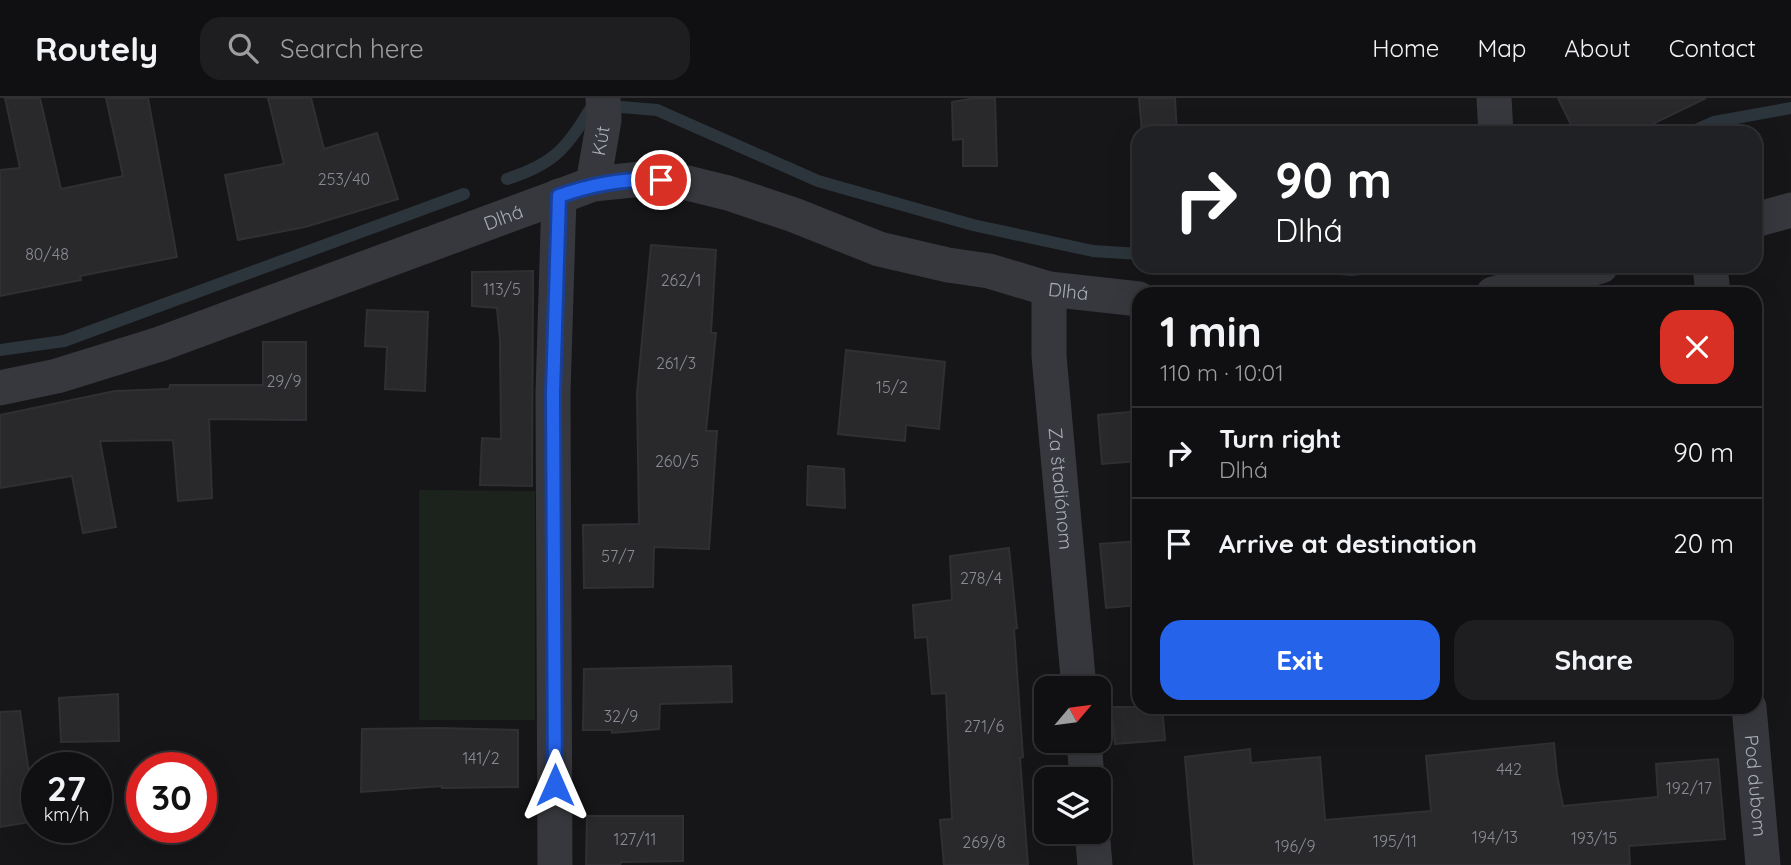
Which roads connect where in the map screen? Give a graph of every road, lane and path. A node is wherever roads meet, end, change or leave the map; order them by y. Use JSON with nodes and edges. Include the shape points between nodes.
{"nodes":[{"id":1,"x":1494,"y":98,"type":"edge"},
{"id":2,"x":603,"y":109,"type":"edge"},
{"id":3,"x":1496,"y":126,"type":"edge"},
{"id":4,"x":593,"y":184,"type":"junction"},
{"id":5,"x":559,"y":196,"type":"junction"},
{"id":6,"x":1791,"y":210,"type":"edge"},
{"id":7,"x":1762,"y":218,"type":"edge"},
{"id":8,"x":1561,"y":273,"type":"edge"},
{"id":9,"x":1499,"y":284,"type":"edge"},
{"id":10,"x":1049,"y":289,"type":"junction"},
{"id":11,"x":1132,"y":298,"type":"edge"},
{"id":12,"x":0,"y":388,"type":"edge"},
{"id":13,"x":1078,"y":676,"type":"edge"},
{"id":14,"x":1750,"y":714,"type":"edge"},
{"id":15,"x":1093,"y":844,"type":"edge"},
{"id":16,"x":555,"y":865,"type":"edge"},
{"id":17,"x":1095,"y":865,"type":"edge"},
{"id":18,"x":1763,"y":865,"type":"edge"}],
"edges":[{"from":1,"to":3,"type":"street"},
{"from":2,"to":4,"type":"street","name":"Kút"},
{"from":4,"to":5,"type":"street","name":"Dlhá"},
{"from":4,"to":10,"type":"street","name":"Dlhá","via":[[642,178],[680,181],[755,202],[879,249],[989,271]]},
{"from":5,"to":12,"type":"street","name":"Dlhá","via":[[160,344],[57,376]]},
{"from":5,"to":16,"type":"street","via":[[553,393]]},
{"from":6,"to":7,"type":"street"},
{"from":8,"to":9,"type":"street"},
{"from":10,"to":11,"type":"street","name":"Dlhá"},
{"from":10,"to":13,"type":"street","name":"Za štadiónom","via":[[1049,356]]},
{"from":14,"to":18,"type":"street","name":"Pod dubom"},
{"from":15,"to":17,"type":"street"}]}
